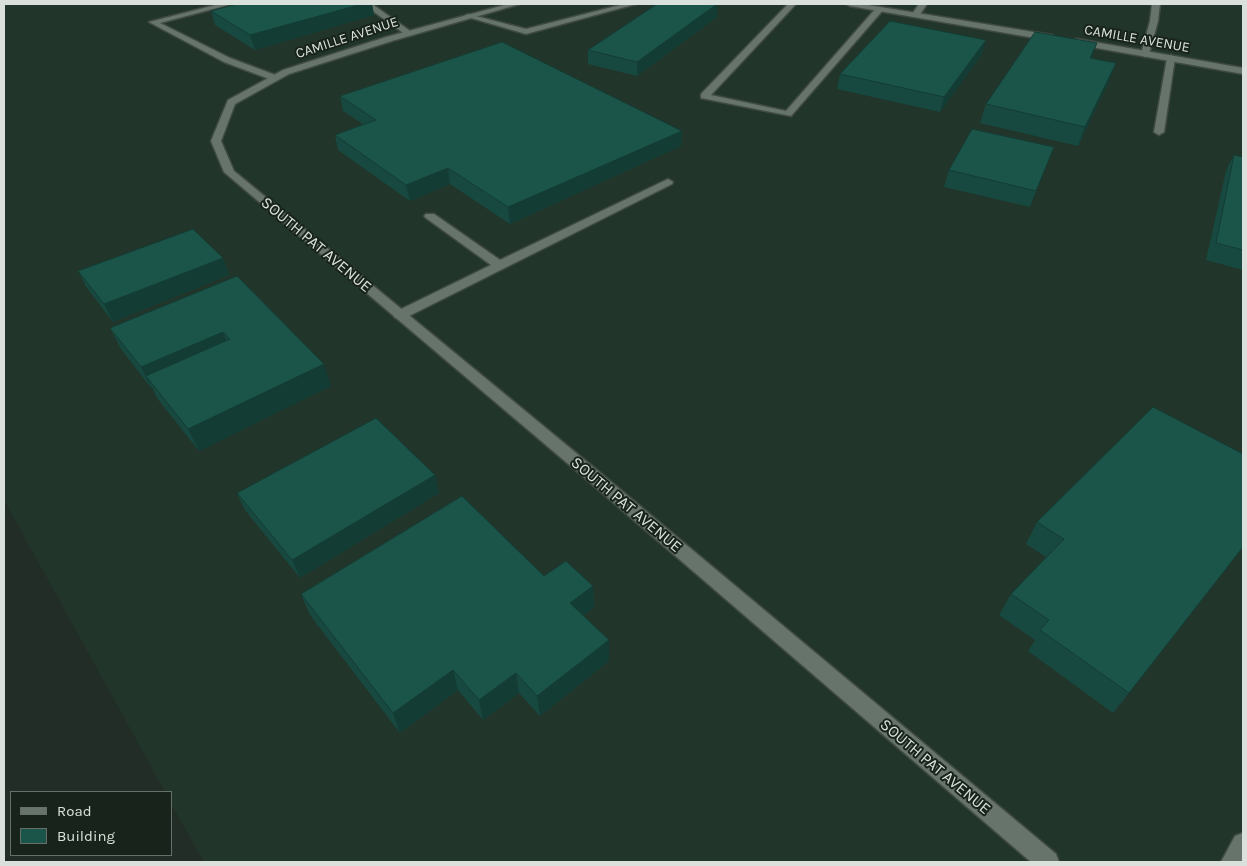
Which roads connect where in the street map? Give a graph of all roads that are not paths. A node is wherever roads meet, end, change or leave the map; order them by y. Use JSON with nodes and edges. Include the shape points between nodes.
{"nodes":[{"id":1,"x":228,"y":4,"type":"edge"},
{"id":2,"x":367,"y":4,"type":"edge"},
{"id":3,"x":516,"y":4,"type":"edge"},
{"id":4,"x":634,"y":4,"type":"edge"},
{"id":5,"x":792,"y":4,"type":"edge"},
{"id":6,"x":850,"y":4,"type":"edge"},
{"id":7,"x":923,"y":4,"type":"edge"},
{"id":8,"x":1156,"y":4,"type":"edge"},
{"id":9,"x":880,"y":8,"type":"junction"},
{"id":10,"x":916,"y":14,"type":"junction"},
{"id":11,"x":468,"y":16,"type":"junction"},
{"id":12,"x":409,"y":33,"type":"junction"},
{"id":13,"x":1059,"y":39,"type":"edge"},
{"id":14,"x":1068,"y":41,"type":"edge"},
{"id":15,"x":1145,"y":54,"type":"junction"},
{"id":16,"x":1171,"y":58,"type":"junction"},
{"id":17,"x":1243,"y":71,"type":"edge"},
{"id":18,"x":275,"y":78,"type":"junction"},
{"id":19,"x":1159,"y":132,"type":"dead end"},
{"id":20,"x":216,"y":140,"type":"joint"},
{"id":21,"x":668,"y":182,"type":"dead end"},
{"id":22,"x":430,"y":216,"type":"dead end"},
{"id":23,"x":499,"y":265,"type":"junction"},
{"id":24,"x":400,"y":315,"type":"junction"},
{"id":25,"x":1243,"y":844,"type":"edge"},
{"id":26,"x":1048,"y":862,"type":"edge"},
{"id":27,"x":1232,"y":862,"type":"edge"}],
"edges":[{"from":1,"to":18,"type":"street","via":[[153,22],[227,60]]},
{"from":2,"to":12,"type":"street"},
{"from":3,"to":11,"type":"street","name":"CAMILLE AVENUE"},
{"from":4,"to":11,"type":"street","via":[[526,32]]},
{"from":5,"to":9,"type":"street","via":[[704,96],[788,114]]},
{"from":6,"to":9,"type":"street","name":"CAMILLE AVENUE"},
{"from":7,"to":10,"type":"street"},
{"from":8,"to":15,"type":"street"},
{"from":9,"to":10,"type":"street","name":"CAMILLE AVENUE"},
{"from":10,"to":13,"type":"street","name":"CAMILLE AVENUE"},
{"from":11,"to":12,"type":"street","name":"CAMILLE AVENUE"},
{"from":12,"to":18,"type":"street","name":"CAMILLE AVENUE"},
{"from":14,"to":15,"type":"street","name":"CAMILLE AVENUE"},
{"from":15,"to":16,"type":"street","name":"CAMILLE AVENUE"},
{"from":16,"to":17,"type":"street","name":"CAMILLE AVENUE"},
{"from":16,"to":19,"type":"street"},
{"from":18,"to":20,"type":"street","name":"CAMILLE AVENUE","via":[[231,102]]},
{"from":20,"to":24,"type":"street","name":"SOUTH PAT AVENUE","via":[[229,172]]},
{"from":21,"to":23,"type":"street"},
{"from":22,"to":23,"type":"street"},
{"from":23,"to":24,"type":"street"},
{"from":24,"to":26,"type":"street","name":"SOUTH PAT AVENUE"},
{"from":25,"to":27,"type":"street"}]}
